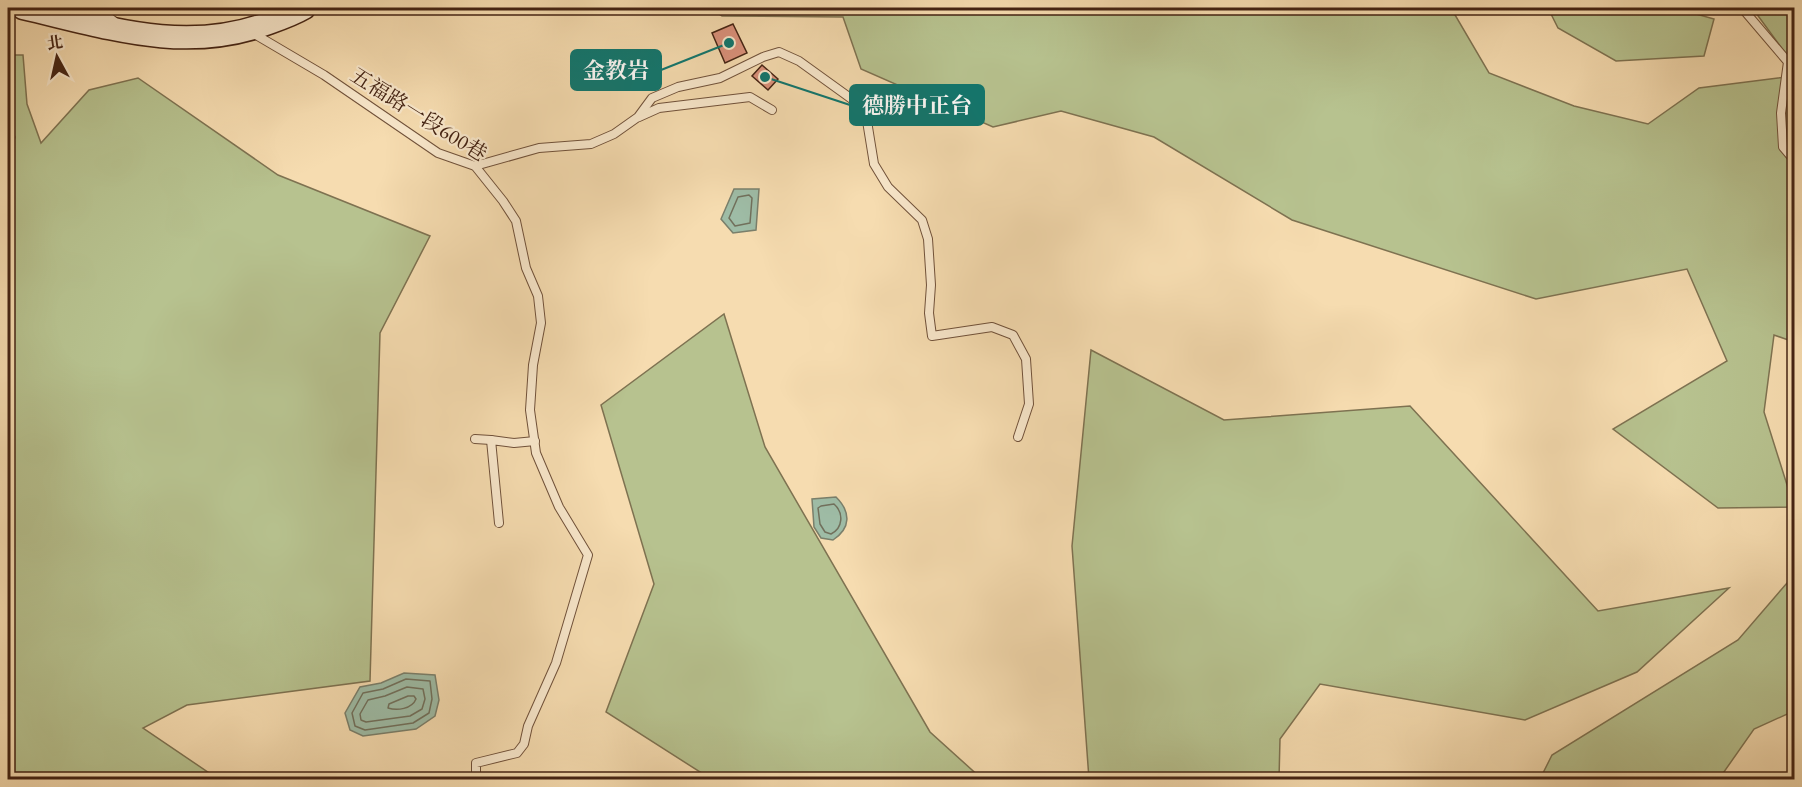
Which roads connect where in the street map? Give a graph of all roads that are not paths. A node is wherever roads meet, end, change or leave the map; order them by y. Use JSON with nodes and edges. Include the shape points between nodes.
{"nodes":[{"id":1,"x":23,"y":8,"type":"edge"},
{"id":2,"x":97,"y":8,"type":"edge"},
{"id":3,"x":304,"y":8,"type":"edge"},
{"id":4,"x":1742,"y":8,"type":"edge"},
{"id":5,"x":63,"y":12,"type":"edge"},
{"id":6,"x":248,"y":30,"type":"junction"},
{"id":7,"x":126,"y":31,"type":"junction"},
{"id":8,"x":771,"y":110,"type":"dead end"},
{"id":9,"x":638,"y":117,"type":"junction"},
{"id":10,"x":1794,"y":160,"type":"edge"},
{"id":11,"x":475,"y":166,"type":"junction"},
{"id":12,"x":1018,"y":437,"type":"dead end"},
{"id":13,"x":475,"y":439,"type":"dead end"},
{"id":14,"x":491,"y":440,"type":"junction"},
{"id":15,"x":535,"y":441,"type":"junction"},
{"id":16,"x":499,"y":523,"type":"dead end"},
{"id":17,"x":476,"y":780,"type":"edge"}],
"edges":[{"from":1,"to":5,"type":"main road"},
{"from":2,"to":7,"type":"lane"},
{"from":3,"to":6,"type":"main road"},
{"from":4,"to":10,"type":"lane","via":[[1788,62],[1781,113],[1784,147]]},
{"from":5,"to":7,"type":"main road"},
{"from":6,"to":7,"type":"main road","via":[[209,38],[154,37]]},
{"from":6,"to":11,"type":"lane","name":"五福路一段600巷","via":[[324,75],[438,153]]},
{"from":8,"to":9,"type":"lane","via":[[750,98],[659,108]]},
{"from":9,"to":11,"type":"lane","via":[[591,144],[539,148]]},
{"from":9,"to":12,"type":"lane","via":[[652,98],[678,87],[720,78],[779,52],[799,60],[860,105],[867,121],[874,164],[888,187],[922,220],[928,239],[928,313],[932,336],[992,327],[1013,335],[1026,359],[1029,404]]},
{"from":11,"to":15,"type":"lane","name":"五福路一段600巷","via":[[516,221],[526,268],[538,296],[541,323],[530,410]]},
{"from":13,"to":14,"type":"lane"},
{"from":14,"to":15,"type":"lane"},
{"from":14,"to":16,"type":"lane"},
{"from":15,"to":17,"type":"lane","name":"五福路一段600巷","via":[[536,453],[559,507],[588,555],[556,663],[524,744],[517,753],[476,763]]}]}
